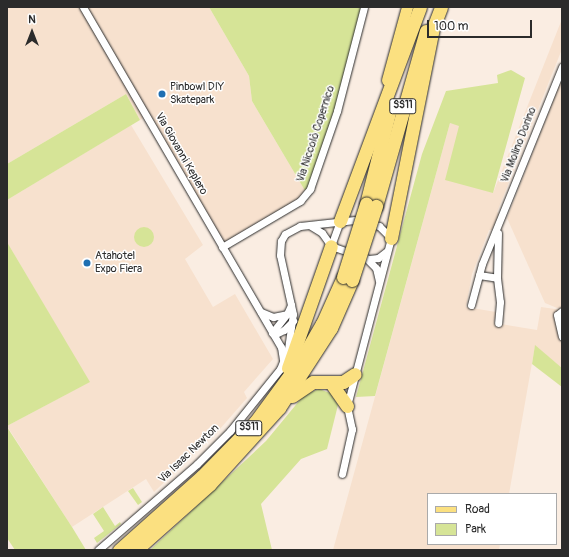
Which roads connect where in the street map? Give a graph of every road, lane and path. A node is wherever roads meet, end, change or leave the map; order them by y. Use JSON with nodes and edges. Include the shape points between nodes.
{"nodes":[{"id":1,"x":83,"y":7,"type":"edge"},
{"id":2,"x":364,"y":7,"type":"edge"},
{"id":3,"x":407,"y":7,"type":"edge"},
{"id":4,"x":420,"y":7,"type":"edge"},
{"id":5,"x":424,"y":7,"type":"edge"},
{"id":6,"x":435,"y":7,"type":"edge"},
{"id":7,"x":441,"y":7,"type":"edge"},
{"id":8,"x":562,"y":67,"type":"edge"},
{"id":9,"x":371,"y":139,"type":"junction"},
{"id":10,"x":371,"y":205,"type":"junction"},
{"id":11,"x":340,"y":221,"type":"junction"},
{"id":12,"x":311,"y":226,"type":"junction"},
{"id":13,"x":498,"y":231,"type":"junction"},
{"id":14,"x":391,"y":238,"type":"junction"},
{"id":15,"x":331,"y":246,"type":"junction"},
{"id":16,"x":222,"y":247,"type":"junction"},
{"id":17,"x":387,"y":251,"type":"junction"},
{"id":18,"x":368,"y":259,"type":"junction"},
{"id":19,"x":479,"y":275,"type":"junction"},
{"id":20,"x":348,"y":278,"type":"junction"},
{"id":21,"x":497,"y":278,"type":"junction"},
{"id":22,"x":379,"y":281,"type":"junction"},
{"id":23,"x":292,"y":302,"type":"junction"},
{"id":24,"x":472,"y":305,"type":"dead end"},
{"id":25,"x":562,"y":311,"type":"edge"},
{"id":26,"x":260,"y":312,"type":"junction"},
{"id":27,"x":287,"y":314,"type":"junction"},
{"id":28,"x":293,"y":321,"type":"junction"},
{"id":29,"x":498,"y":323,"type":"dead end"},
{"id":30,"x":273,"y":334,"type":"junction"},
{"id":31,"x":562,"y":336,"type":"edge"},
{"id":32,"x":282,"y":363,"type":"junction"},
{"id":33,"x":355,"y":374,"type":"junction"},
{"id":34,"x":331,"y":383,"type":"junction"},
{"id":35,"x":347,"y":406,"type":"junction"},
{"id":36,"x":279,"y":408,"type":"junction"},
{"id":37,"x":255,"y":422,"type":"junction"},
{"id":38,"x":342,"y":474,"type":"dead end"},
{"id":39,"x":98,"y":550,"type":"edge"},
{"id":40,"x":119,"y":550,"type":"edge"},
{"id":41,"x":136,"y":550,"type":"edge"}],
"edges":[{"from":1,"to":16,"type":"street","name":"Via Giovanni Keplero"},
{"from":2,"to":16,"type":"street","name":"Via Niccolò Copernico","via":[[337,111],[310,189],[300,201]]},
{"from":3,"to":9,"type":"main road"},
{"from":4,"to":9,"type":"highway"},
{"from":5,"to":10,"type":"highway","number":"SS11","via":[[394,94]]},
{"from":6,"to":10,"type":"highway","number":"SS11"},
{"from":7,"to":14,"type":"highway","via":[[432,36]]},
{"from":8,"to":13,"type":"street","name":"Via Molino Dorino"},
{"from":9,"to":11,"type":"highway"},
{"from":10,"to":20,"type":"highway","number":"SS11","bridge":true},
{"from":11,"to":12,"type":"street","name":"Via Isaac Newton"},
{"from":11,"to":14,"type":"street","name":"Via Isaac Newton","via":[[355,220],[379,226]]},
{"from":11,"to":15,"type":"street"},
{"from":12,"to":15,"type":"street","via":[[322,233]]},
{"from":12,"to":23,"type":"street","name":"Via Isaac Newton","via":[[292,229],[285,234],[280,245],[280,255]]},
{"from":13,"to":19,"type":"street","name":"Via Molino Dorino"},
{"from":13,"to":21,"type":"street"},
{"from":14,"to":17,"type":"street"},
{"from":15,"to":18,"type":"street"},
{"from":15,"to":37,"type":"highway","via":[[287,370]]},
{"from":16,"to":26,"type":"street","name":"Via Giovanni Keplero"},
{"from":17,"to":18,"type":"street","via":[[378,258]]},
{"from":17,"to":22,"type":"street"},
{"from":18,"to":22,"type":"street","via":[[376,268]]},
{"from":19,"to":21,"type":"street"},
{"from":19,"to":24,"type":"street","name":"Via Molino Dorino"},
{"from":20,"to":36,"type":"highway","number":"SS11","via":[[331,328]]},
{"from":20,"to":37,"type":"highway","number":"SS11","via":[[302,358]]},
{"from":21,"to":29,"type":"street","via":[[500,302]]},
{"from":22,"to":33,"type":"street"},
{"from":23,"to":27,"type":"street"},
{"from":23,"to":28,"type":"street","name":"Via Isaac Newton"},
{"from":25,"to":31,"type":"street","via":[[557,315]]},
{"from":26,"to":27,"type":"street","via":[[273,318]]},
{"from":26,"to":30,"type":"street","name":"Via Giovanni Keplero"},
{"from":27,"to":30,"type":"street"},
{"from":28,"to":30,"type":"street","via":[[284,330]]},
{"from":28,"to":32,"type":"street","name":"Via Isaac Newton"},
{"from":30,"to":32,"type":"street","name":"Via Giovanni Keplero","via":[[282,350]]},
{"from":32,"to":39,"type":"street","name":"Via Isaac Newton","via":[[270,384],[230,431],[140,516]]},
{"from":33,"to":34,"type":"highway","via":[[343,382]]},
{"from":33,"to":35,"type":"street"},
{"from":34,"to":35,"type":"highway"},
{"from":34,"to":36,"type":"highway","via":[[313,382],[304,386]]},
{"from":35,"to":38,"type":"street","via":[[352,429]]},
{"from":36,"to":41,"type":"highway","number":"SS11","via":[[210,484]]},
{"from":37,"to":40,"type":"highway","number":"SS11","via":[[202,476]]}]}
